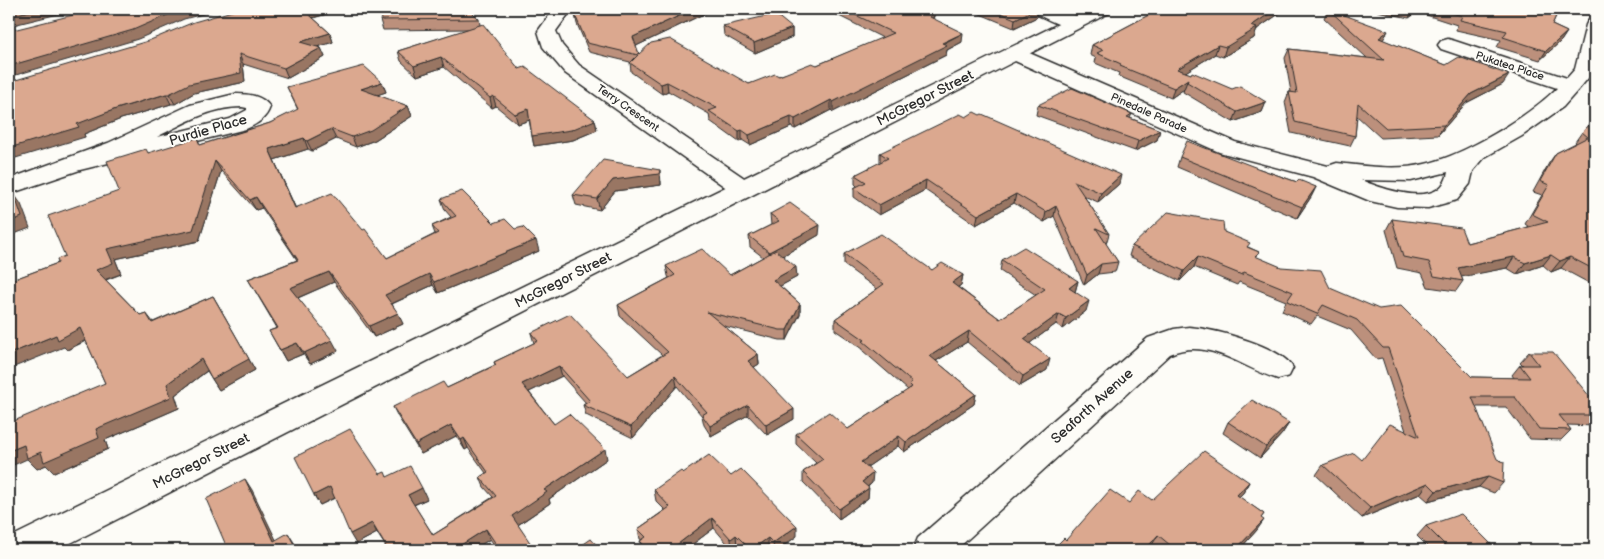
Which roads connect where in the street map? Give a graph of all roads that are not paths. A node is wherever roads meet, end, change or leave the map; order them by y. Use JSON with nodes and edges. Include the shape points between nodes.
{"nodes":[{"id":1,"x":563,"y":9,"type":"edge"},
{"id":2,"x":1040,"y":9,"type":"edge"},
{"id":3,"x":1103,"y":9,"type":"edge"},
{"id":4,"x":1076,"y":23,"type":"junction"},
{"id":5,"x":1595,"y":25,"type":"edge"},
{"id":6,"x":1448,"y":45,"type":"dead end"},
{"id":7,"x":1013,"y":53,"type":"junction"},
{"id":8,"x":1571,"y":86,"type":"junction"},
{"id":9,"x":76,"y":164,"type":"junction"},
{"id":10,"x":9,"y":186,"type":"edge"},
{"id":11,"x":744,"y":189,"type":"junction"},
{"id":12,"x":1278,"y":368,"type":"dead end"},
{"id":13,"x":22,"y":550,"type":"edge"},
{"id":14,"x":931,"y":550,"type":"edge"}],
"edges":[{"from":1,"to":11,"type":"street","name":"Terry Crescent","via":[[547,31],[553,47],[572,69]]},
{"from":2,"to":4,"type":"street"},
{"from":3,"to":4,"type":"street","name":"McGregor Street"},
{"from":4,"to":7,"type":"street","name":"McGregor Street"},
{"from":5,"to":8,"type":"street","name":"Pinedale Parade","via":[[1585,70]]},
{"from":6,"to":8,"type":"street","name":"Pukatea Place"},
{"from":7,"to":8,"type":"street","name":"Pinedale Parade","via":[[1227,146],[1288,163],[1356,173],[1417,172],[1434,169],[1477,152],[1547,108]]},
{"from":7,"to":11,"type":"street","name":"McGregor Street"},
{"from":9,"to":9,"type":"street","name":"Purdie Place","via":[[207,106],[238,101],[259,107],[254,117],[238,124]]},
{"from":9,"to":10,"type":"street","name":"Purdie Place"},
{"from":11,"to":13,"type":"street","name":"McGregor Street"},
{"from":12,"to":14,"type":"street","name":"Seaforth Avenue","via":[[1215,340],[1190,338],[1159,346]]}]}
